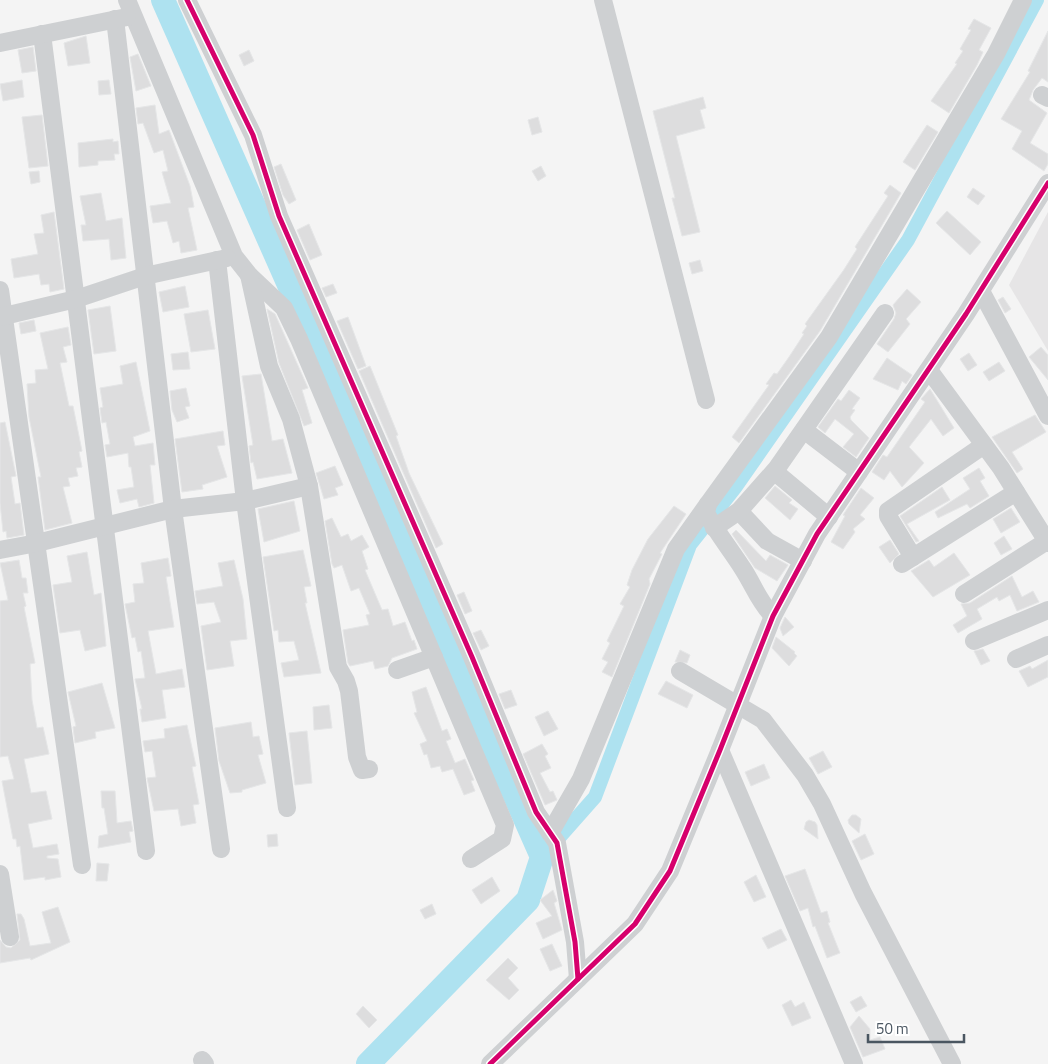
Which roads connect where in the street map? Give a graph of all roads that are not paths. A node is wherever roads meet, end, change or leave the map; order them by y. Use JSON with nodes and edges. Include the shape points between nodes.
{"nodes":[{"id":1,"x":187,"y":0,"type":"edge"},
{"id":2,"x":603,"y":0,"type":"edge"},
{"id":3,"x":1023,"y":0,"type":"edge"},
{"id":4,"x":130,"y":8,"type":"edge"},
{"id":5,"x":116,"y":19,"type":"junction"},
{"id":6,"x":42,"y":34,"type":"junction"},
{"id":7,"x":0,"y":43,"type":"edge"},
{"id":8,"x":1048,"y":183,"type":"edge"},
{"id":9,"x":234,"y":256,"type":"junction"},
{"id":10,"x":217,"y":260,"type":"junction"},
{"id":11,"x":249,"y":275,"type":"junction"},
{"id":12,"x":146,"y":276,"type":"junction"},
{"id":13,"x":0,"y":290,"type":"edge"},
{"id":14,"x":980,"y":291,"type":"junction"},
{"id":15,"x":76,"y":299,"type":"junction"},
{"id":16,"x":885,"y":313,"type":"dead end"},
{"id":17,"x":2,"y":316,"type":"edge"},
{"id":18,"x":929,"y":370,"type":"junction"},
{"id":19,"x":706,"y":400,"type":"dead end"},
{"id":20,"x":1048,"y":416,"type":"edge"},
{"id":21,"x":804,"y":430,"type":"junction"},
{"id":22,"x":984,"y":445,"type":"junction"},
{"id":23,"x":774,"y":472,"type":"junction"},
{"id":24,"x":859,"y":472,"type":"junction"},
{"id":25,"x":309,"y":486,"type":"junction"},
{"id":26,"x":1016,"y":492,"type":"junction"},
{"id":27,"x":245,"y":501,"type":"junction"},
{"id":28,"x":173,"y":509,"type":"junction"},
{"id":29,"x":740,"y":511,"type":"junction"},
{"id":30,"x":710,"y":517,"type":"junction"},
{"id":31,"x":829,"y":517,"type":"junction"},
{"id":32,"x":104,"y":525,"type":"junction"},
{"id":33,"x":1048,"y":542,"type":"edge"},
{"id":34,"x":37,"y":544,"type":"junction"},
{"id":35,"x":0,"y":550,"type":"edge"},
{"id":36,"x":803,"y":561,"type":"junction"},
{"id":37,"x":964,"y":594,"type":"dead end"},
{"id":38,"x":1048,"y":610,"type":"edge"},
{"id":39,"x":773,"y":616,"type":"junction"},
{"id":40,"x":974,"y":640,"type":"dead end"},
{"id":41,"x":1048,"y":645,"type":"edge"},
{"id":42,"x":434,"y":656,"type":"junction"},
{"id":43,"x":1016,"y":659,"type":"dead end"},
{"id":44,"x":397,"y":670,"type":"dead end"},
{"id":45,"x":680,"y":671,"type":"dead end"},
{"id":46,"x":739,"y":704,"type":"junction"},
{"id":47,"x":720,"y":750,"type":"junction"},
{"id":48,"x":369,"y":769,"type":"dead end"},
{"id":49,"x":287,"y":808,"type":"dead end"},
{"id":50,"x":553,"y":838,"type":"junction"},
{"id":51,"x":221,"y":849,"type":"dead end"},
{"id":52,"x":146,"y":851,"type":"dead end"},
{"id":53,"x":471,"y":860,"type":"dead end"},
{"id":54,"x":82,"y":865,"type":"dead end"},
{"id":55,"x":0,"y":874,"type":"edge"},
{"id":56,"x":2,"y":905,"type":"edge"},
{"id":57,"x":10,"y":937,"type":"dead end"},
{"id":58,"x":578,"y":979,"type":"junction"},
{"id":59,"x":490,"y":1064,"type":"edge"},
{"id":60,"x":854,"y":1064,"type":"edge"},
{"id":61,"x":952,"y":1064,"type":"edge"}],
"edges":[{"from":1,"to":50,"type":"street","via":[[253,135],[279,216],[472,657],[536,812]]},
{"from":2,"to":19,"type":"street"},
{"from":3,"to":30,"type":"street","via":[[996,54],[829,337]]},
{"from":4,"to":5,"type":"street"},
{"from":4,"to":9,"type":"street"},
{"from":5,"to":6,"type":"street"},
{"from":5,"to":12,"type":"street"},
{"from":6,"to":7,"type":"street"},
{"from":6,"to":15,"type":"street"},
{"from":8,"to":14,"type":"street"},
{"from":9,"to":10,"type":"street"},
{"from":9,"to":11,"type":"street"},
{"from":10,"to":12,"type":"street"},
{"from":10,"to":27,"type":"street"},
{"from":11,"to":25,"type":"street","via":[[269,366],[291,419]]},
{"from":11,"to":42,"type":"street","via":[[284,308]]},
{"from":12,"to":15,"type":"street"},
{"from":12,"to":28,"type":"street"},
{"from":13,"to":17,"type":"street"},
{"from":14,"to":18,"type":"street"},
{"from":14,"to":20,"type":"street"},
{"from":15,"to":17,"type":"street"},
{"from":15,"to":32,"type":"street"},
{"from":16,"to":21,"type":"street"},
{"from":17,"to":34,"type":"street"},
{"from":18,"to":22,"type":"street"},
{"from":18,"to":24,"type":"street"},
{"from":21,"to":23,"type":"street"},
{"from":21,"to":24,"type":"street"},
{"from":22,"to":26,"type":"street"},
{"from":22,"to":26,"type":"street","via":[[888,511],[908,561]]},
{"from":23,"to":29,"type":"street"},
{"from":23,"to":31,"type":"street"},
{"from":24,"to":31,"type":"street"},
{"from":25,"to":27,"type":"street"},
{"from":25,"to":48,"type":"street","via":[[338,667],[349,691],[359,766],[362,770]]},
{"from":26,"to":33,"type":"street"},
{"from":27,"to":28,"type":"street"},
{"from":27,"to":49,"type":"street"},
{"from":28,"to":32,"type":"street"},
{"from":28,"to":51,"type":"street"},
{"from":29,"to":30,"type":"street"},
{"from":29,"to":36,"type":"street","via":[[767,541]]},
{"from":30,"to":39,"type":"street","via":[[762,605]]},
{"from":30,"to":50,"type":"street","via":[[676,549],[582,779]]},
{"from":31,"to":36,"type":"street"},
{"from":32,"to":34,"type":"street"},
{"from":32,"to":52,"type":"street"},
{"from":33,"to":37,"type":"street"},
{"from":34,"to":35,"type":"street"},
{"from":34,"to":54,"type":"street"},
{"from":36,"to":39,"type":"street"},
{"from":38,"to":40,"type":"street"},
{"from":39,"to":46,"type":"street"},
{"from":41,"to":43,"type":"street"},
{"from":42,"to":44,"type":"street"},
{"from":42,"to":53,"type":"street","via":[[505,824],[502,839]]},
{"from":45,"to":46,"type":"street"},
{"from":46,"to":47,"type":"street"},
{"from":46,"to":61,"type":"street","via":[[764,720],[805,775]]},
{"from":47,"to":58,"type":"street","via":[[670,871],[635,924]]},
{"from":47,"to":60,"type":"street"},
{"from":50,"to":58,"type":"street","via":[[575,942]]},
{"from":55,"to":56,"type":"street"},
{"from":56,"to":57,"type":"street"},
{"from":58,"to":59,"type":"street"}]}
